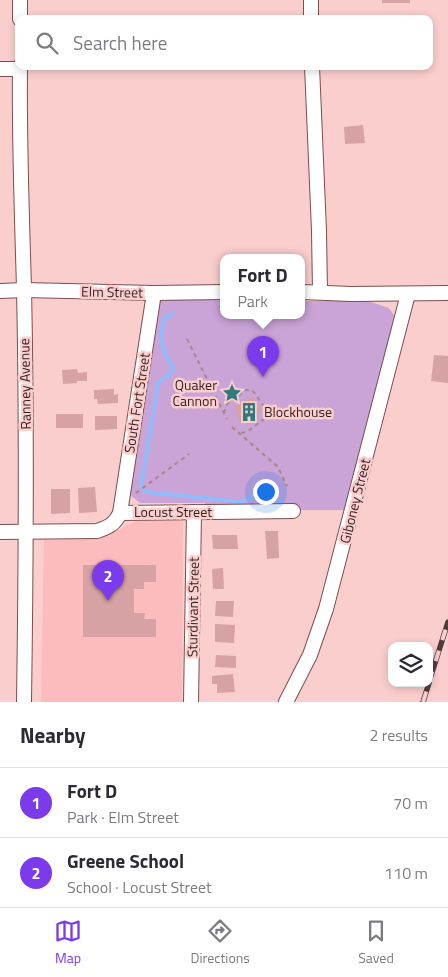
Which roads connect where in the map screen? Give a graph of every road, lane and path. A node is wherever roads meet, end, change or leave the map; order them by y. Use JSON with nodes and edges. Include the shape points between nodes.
{"nodes":[{"id":1,"x":20,"y":0,"type":"edge"},
{"id":2,"x":311,"y":0,"type":"edge"},
{"id":3,"x":20,"y":15,"type":"edge"},
{"id":4,"x":311,"y":15,"type":"edge"},
{"id":5,"x":15,"y":68,"type":"edge"},
{"id":6,"x":0,"y":69,"type":"edge"},
{"id":7,"x":20,"y":70,"type":"edge"},
{"id":8,"x":312,"y":70,"type":"edge"},
{"id":9,"x":24,"y":290,"type":"junction"},
{"id":10,"x":0,"y":291,"type":"edge"},
{"id":11,"x":220,"y":292,"type":"edge"},
{"id":12,"x":305,"y":292,"type":"edge"},
{"id":13,"x":320,"y":292,"type":"junction"},
{"id":14,"x":154,"y":293,"type":"junction"},
{"id":15,"x":448,"y":293,"type":"edge"},
{"id":16,"x":408,"y":294,"type":"junction"},
{"id":17,"x":187,"y":339,"type":"dead end"},
{"id":18,"x":224,"y":413,"type":"junction"},
{"id":19,"x":227,"y":419,"type":"dead end"},
{"id":20,"x":232,"y":427,"type":"dead end"},
{"id":21,"x":240,"y":433,"type":"junction"},
{"id":22,"x":188,"y":454,"type":"dead end"},
{"id":23,"x":287,"y":486,"type":"dead end"},
{"id":24,"x":121,"y":508,"type":"junction"},
{"id":25,"x":194,"y":512,"type":"junction"},
{"id":26,"x":293,"y":512,"type":"dead end"},
{"id":27,"x":0,"y":532,"type":"edge"},
{"id":28,"x":27,"y":532,"type":"junction"},
{"id":29,"x":24,"y":702,"type":"edge"},
{"id":30,"x":191,"y":702,"type":"edge"},
{"id":31,"x":286,"y":702,"type":"edge"}],
"edges":[{"from":1,"to":3,"type":"street"},
{"from":2,"to":4,"type":"street"},
{"from":5,"to":6,"type":"street"},
{"from":7,"to":9,"type":"street","name":"Ranney Avenue"},
{"from":8,"to":13,"type":"street"},
{"from":9,"to":10,"type":"street","name":"Elm Street"},
{"from":9,"to":14,"type":"street","name":"Elm Street"},
{"from":9,"to":28,"type":"street","name":"Ranney Avenue"},
{"from":11,"to":14,"type":"street","name":"Elm Street"},
{"from":12,"to":13,"type":"street"},
{"from":13,"to":16,"type":"street"},
{"from":14,"to":24,"type":"street","name":"South Fort Street"},
{"from":15,"to":16,"type":"street"},
{"from":16,"to":31,"type":"street","name":"Giboney Street","via":[[326,609],[310,655]]},
{"from":17,"to":18,"type":"path"},
{"from":18,"to":19,"type":"path"},
{"from":18,"to":21,"type":"path","via":[[227,404],[246,390],[252,390],[266,409],[266,414],[256,426]]},
{"from":20,"to":21,"type":"path"},
{"from":21,"to":23,"type":"path","via":[[278,467]]},
{"from":22,"to":24,"type":"path"},
{"from":24,"to":25,"type":"street","name":"Locust Street"},
{"from":24,"to":28,"type":"street","name":"Locust Street","via":[[116,522],[97,531]]},
{"from":25,"to":26,"type":"street","name":"Locust Street"},
{"from":25,"to":30,"type":"street","name":"Sturdivant Street"},
{"from":27,"to":28,"type":"street","name":"Locust Street"},
{"from":28,"to":29,"type":"street","name":"Ranney Avenue"}]}
